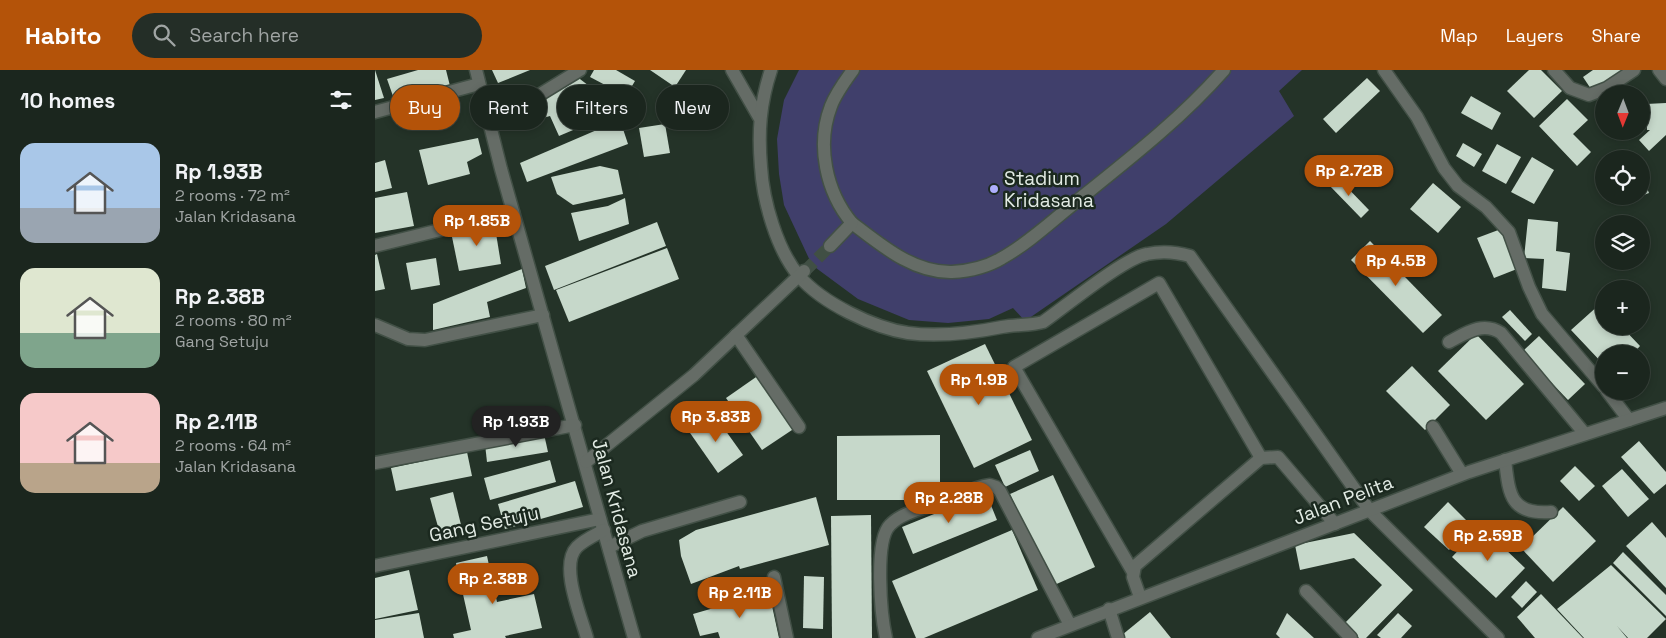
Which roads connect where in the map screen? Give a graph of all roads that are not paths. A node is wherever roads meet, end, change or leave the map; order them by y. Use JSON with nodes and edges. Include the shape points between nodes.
{"nodes":[{"id":1,"x":476,"y":70,"type":"edge"},
{"id":2,"x":579,"y":70,"type":"edge"},
{"id":3,"x":732,"y":70,"type":"edge"},
{"id":4,"x":771,"y":70,"type":"edge"},
{"id":5,"x":853,"y":70,"type":"edge"},
{"id":6,"x":1224,"y":70,"type":"edge"},
{"id":7,"x":1384,"y":70,"type":"edge"},
{"id":8,"x":1554,"y":70,"type":"edge"},
{"id":9,"x":1634,"y":70,"type":"edge"},
{"id":10,"x":1659,"y":70,"type":"edge"},
{"id":11,"x":1666,"y":79,"type":"edge"},
{"id":12,"x":479,"y":84,"type":"joint"},
{"id":13,"x":547,"y":90,"type":"edge"},
{"id":14,"x":375,"y":112,"type":"edge"},
{"id":15,"x":759,"y":117,"type":"junction"},
{"id":16,"x":491,"y":130,"type":"edge"},
{"id":17,"x":513,"y":212,"type":"junction"},
{"id":18,"x":852,"y":223,"type":"junction"},
{"id":19,"x":375,"y":246,"type":"edge"},
{"id":20,"x":829,"y":246,"type":"tunnel mouth"},
{"id":21,"x":802,"y":273,"type":"junction"},
{"id":22,"x":543,"y":315,"type":"junction"},
{"id":23,"x":375,"y":325,"type":"edge"},
{"id":24,"x":736,"y":336,"type":"junction"},
{"id":25,"x":1449,"y":342,"type":"dead end"},
{"id":26,"x":1595,"y":376,"type":"edge"},
{"id":27,"x":1614,"y":400,"type":"edge"},
{"id":28,"x":1666,"y":408,"type":"edge"},
{"id":29,"x":1629,"y":420,"type":"junction"},
{"id":30,"x":575,"y":425,"type":"junction"},
{"id":31,"x":1433,"y":426,"type":"dead end"},
{"id":32,"x":799,"y":427,"type":"dead end"},
{"id":33,"x":1585,"y":434,"type":"junction"},
{"id":34,"x":1261,"y":458,"type":"junction"},
{"id":35,"x":1505,"y":460,"type":"junction"},
{"id":36,"x":586,"y":462,"type":"junction"},
{"id":37,"x":375,"y":463,"type":"edge"},
{"id":38,"x":1462,"y":474,"type":"junction"},
{"id":39,"x":740,"y":502,"type":"dead end"},
{"id":40,"x":1370,"y":511,"type":"junction"},
{"id":41,"x":1551,"y":512,"type":"dead end"},
{"id":42,"x":602,"y":524,"type":"junction"},
{"id":43,"x":1335,"y":524,"type":"junction"},
{"id":44,"x":609,"y":547,"type":"junction"},
{"id":45,"x":375,"y":566,"type":"edge"},
{"id":46,"x":1133,"y":572,"type":"junction"},
{"id":47,"x":774,"y":577,"type":"dead end"},
{"id":48,"x":1306,"y":591,"type":"dead end"},
{"id":49,"x":1140,"y":598,"type":"junction"},
{"id":50,"x":1109,"y":610,"type":"junction"},
{"id":51,"x":1070,"y":625,"type":"junction"},
{"id":52,"x":587,"y":638,"type":"edge"},
{"id":53,"x":634,"y":638,"type":"edge"},
{"id":54,"x":787,"y":638,"type":"edge"},
{"id":55,"x":886,"y":638,"type":"edge"},
{"id":56,"x":1038,"y":638,"type":"edge"},
{"id":57,"x":1118,"y":638,"type":"edge"},
{"id":58,"x":1351,"y":638,"type":"edge"},
{"id":59,"x":1498,"y":638,"type":"edge"}],
"edges":[{"from":1,"to":12,"type":"street","name":"Jalan Kridasana"},
{"from":2,"to":13,"type":"street"},
{"from":3,"to":15,"type":"street"},
{"from":4,"to":15,"type":"street"},
{"from":5,"to":18,"type":"street","via":[[831,107],[825,132],[832,193]]},
{"from":6,"to":18,"type":"street","via":[[1204,93],[1117,169],[1020,247],[985,266],[950,272],[914,264]]},
{"from":7,"to":26,"type":"street","via":[[1417,117],[1444,168],[1458,186],[1486,207],[1509,232],[1542,314]]},
{"from":8,"to":9,"type":"street","via":[[1570,88],[1589,95],[1607,88]]},
{"from":10,"to":11,"type":"street"},
{"from":12,"to":14,"type":"street"},
{"from":15,"to":21,"type":"street","via":[[764,196],[777,237]]},
{"from":16,"to":17,"type":"street","name":"Jalan Kridasana"},
{"from":17,"to":19,"type":"street"},
{"from":17,"to":22,"type":"street","name":"Jalan Kridasana"},
{"from":18,"to":20,"type":"street"},
{"from":21,"to":24,"type":"street"},
{"from":21,"to":40,"type":"street","via":[[823,295],[867,322],[909,333],[959,333],[1043,322],[1129,261],[1146,254],[1178,252],[1190,256]]},
{"from":22,"to":23,"type":"street","via":[[425,340],[408,339]]},
{"from":22,"to":30,"type":"street","name":"Jalan Kridasana"},
{"from":24,"to":32,"type":"street"},
{"from":24,"to":36,"type":"street","via":[[694,375]]},
{"from":25,"to":33,"type":"street","via":[[1477,328],[1492,327],[1501,333]]},
{"from":27,"to":29,"type":"street"},
{"from":28,"to":29,"type":"street","name":"Jalan Pelita"},
{"from":29,"to":33,"type":"street","name":"Jalan Pelita"},
{"from":30,"to":36,"type":"street","name":"Jalan Kridasana"},
{"from":30,"to":37,"type":"street"},
{"from":31,"to":38,"type":"street"},
{"from":33,"to":35,"type":"street","name":"Jalan Pelita"},
{"from":34,"to":43,"type":"street","via":[[1277,457]]},
{"from":34,"to":46,"type":"street","via":[[1135,566]]},
{"from":34,"to":46,"type":"street","via":[[1159,283],[1014,367]]},
{"from":35,"to":38,"type":"street","name":"Jalan Pelita"},
{"from":35,"to":41,"type":"street","via":[[1508,490],[1514,501],[1534,513]]},
{"from":36,"to":42,"type":"street","name":"Jalan Kridasana"},
{"from":38,"to":40,"type":"street","name":"Jalan Pelita"},
{"from":39,"to":44,"type":"street","via":[[642,531]]},
{"from":40,"to":43,"type":"street","name":"Jalan Pelita"},
{"from":40,"to":59,"type":"street"},
{"from":42,"to":44,"type":"street","name":"Jalan Kridasana"},
{"from":42,"to":45,"type":"street","name":"Gang Setuju"},
{"from":42,"to":52,"type":"street","via":[[577,547],[570,560],[570,574]]},
{"from":43,"to":49,"type":"street","name":"Jalan Pelita"},
{"from":44,"to":53,"type":"street","name":"Jalan Kridasana"},
{"from":46,"to":49,"type":"street"},
{"from":47,"to":54,"type":"street"},
{"from":48,"to":58,"type":"street"},
{"from":49,"to":50,"type":"street","name":"Jalan Pelita"},
{"from":50,"to":51,"type":"street","name":"Jalan Pelita"},
{"from":50,"to":57,"type":"street"},
{"from":51,"to":55,"type":"street","via":[[1000,491],[990,485],[903,516],[888,526],[884,532],[880,589]]},
{"from":51,"to":56,"type":"street","name":"Jalan Pelita"}]}
